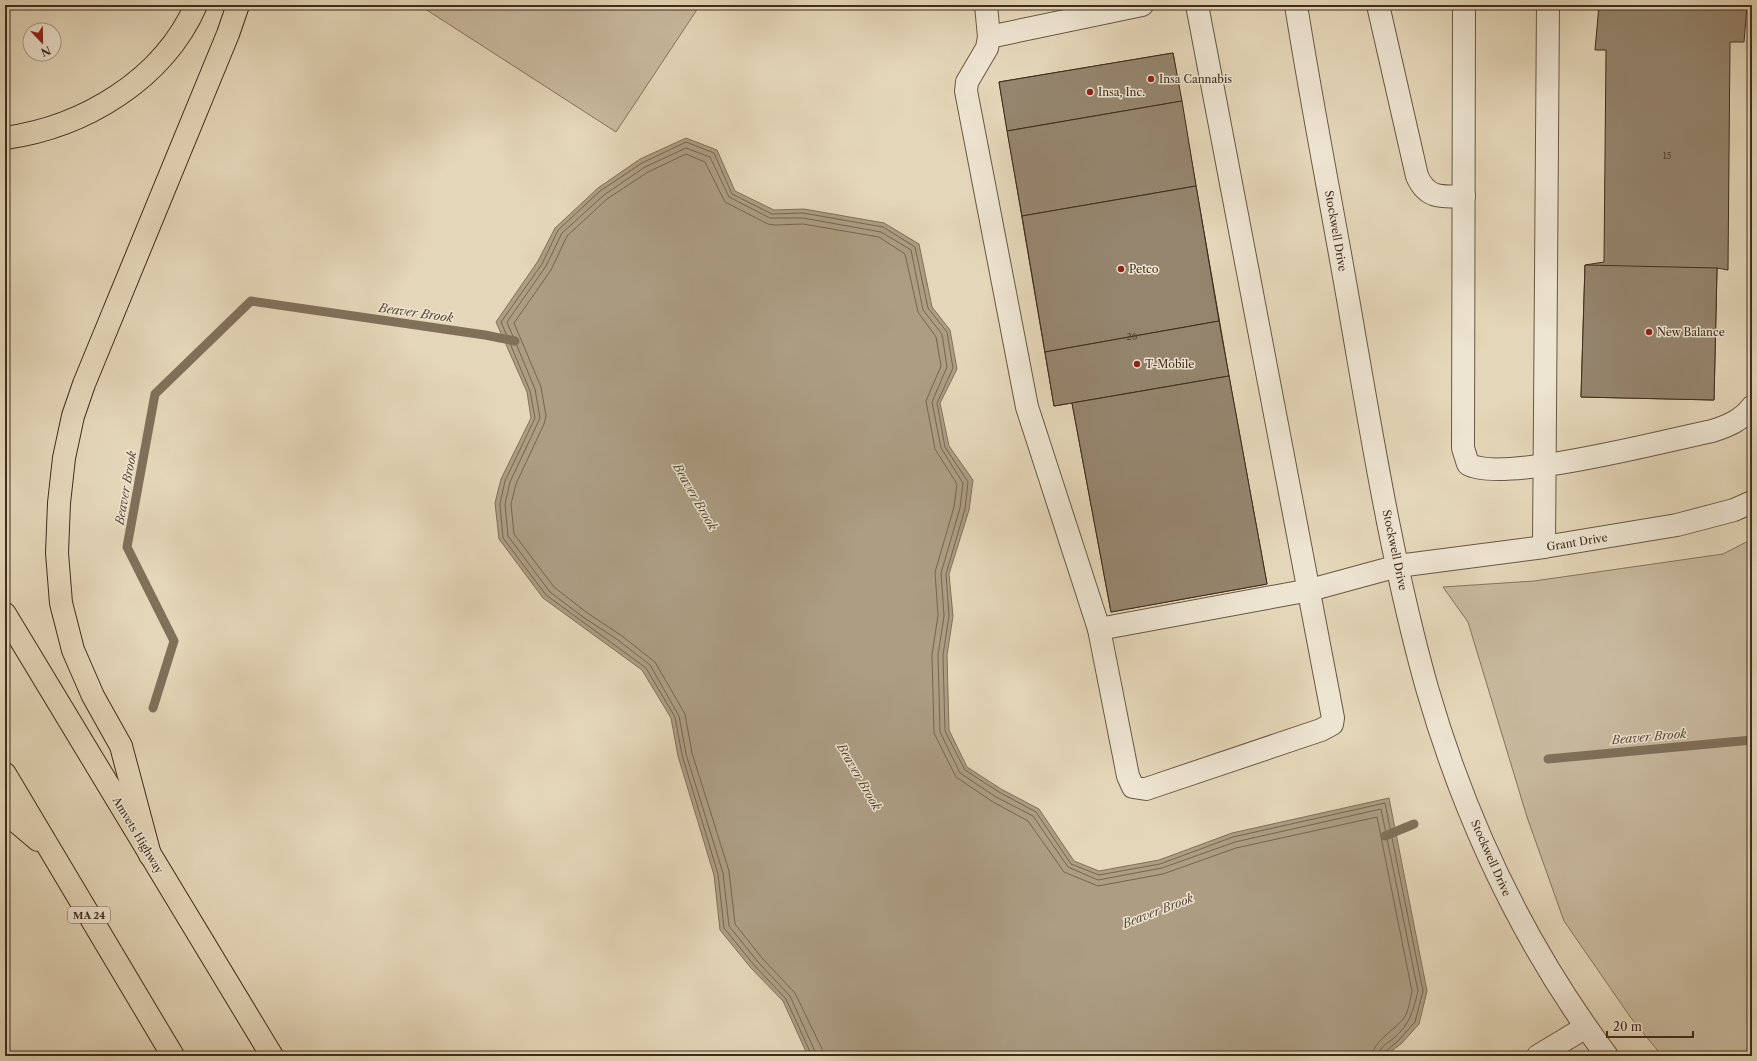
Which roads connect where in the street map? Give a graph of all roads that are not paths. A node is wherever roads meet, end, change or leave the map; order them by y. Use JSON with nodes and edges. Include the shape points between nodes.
{"nodes":[{"id":1,"x":196,"y":5,"type":"edge"},
{"id":2,"x":238,"y":5,"type":"edge"},
{"id":3,"x":986,"y":5,"type":"edge"},
{"id":4,"x":1142,"y":5,"type":"edge"},
{"id":5,"x":1197,"y":5,"type":"edge"},
{"id":6,"x":1296,"y":5,"type":"edge"},
{"id":7,"x":1378,"y":5,"type":"edge"},
{"id":8,"x":1464,"y":5,"type":"edge"},
{"id":9,"x":1548,"y":5,"type":"edge"},
{"id":10,"x":989,"y":37,"type":"junction"},
{"id":11,"x":5,"y":138,"type":"edge"},
{"id":12,"x":1464,"y":196,"type":"junction"},
{"id":13,"x":1752,"y":407,"type":"edge"},
{"id":14,"x":1545,"y":466,"type":"junction"},
{"id":15,"x":1752,"y":502,"type":"edge"},
{"id":16,"x":1544,"y":547,"type":"junction"},
{"id":17,"x":1398,"y":566,"type":"junction"},
{"id":18,"x":1310,"y":590,"type":"junction"},
{"id":19,"x":5,"y":614,"type":"edge"},
{"id":20,"x":1099,"y":629,"type":"junction"},
{"id":21,"x":5,"y":774,"type":"edge"},
{"id":22,"x":5,"y":812,"type":"edge"},
{"id":23,"x":51,"y":850,"type":"junction"},
{"id":24,"x":150,"y":855,"type":"junction"},
{"id":25,"x":1586,"y":1027,"type":"junction"},
{"id":26,"x":173,"y":1056,"type":"edge"},
{"id":27,"x":272,"y":1056,"type":"edge"},
{"id":28,"x":1538,"y":1056,"type":"edge"},
{"id":29,"x":1607,"y":1056,"type":"edge"}],
"edges":[{"from":1,"to":11,"type":"highway","via":[[166,52],[145,75],[120,94],[90,112],[59,126]]},
{"from":2,"to":24,"type":"highway","via":[[84,384],[73,416],[58,503],[57,553],[61,603],[73,650],[93,696],[121,746]]},
{"from":3,"to":10,"type":"street"},
{"from":4,"to":10,"type":"street"},
{"from":5,"to":18,"type":"street"},
{"from":6,"to":17,"type":"street","name":"Stockwell Drive","via":[[1378,471]]},
{"from":7,"to":12,"type":"street","via":[[1421,185],[1427,192],[1435,195]]},
{"from":8,"to":12,"type":"street"},
{"from":9,"to":14,"type":"street"},
{"from":10,"to":20,"type":"street","via":[[982,59],[967,82],[966,91],[1027,407]]},
{"from":12,"to":14,"type":"street","via":[[1464,457],[1468,464],[1481,469]]},
{"from":13,"to":14,"type":"street","via":[[1728,426],[1712,431]]},
{"from":14,"to":16,"type":"street"},
{"from":15,"to":16,"type":"street","name":"Grant Drive","via":[[1734,510],[1677,525]]},
{"from":16,"to":17,"type":"street","name":"Grant Drive"},
{"from":17,"to":18,"type":"street","name":"Grant Drive"},
{"from":17,"to":25,"type":"street","name":"Stockwell Drive","via":[[1428,690],[1473,817],[1508,896],[1537,950]]},
{"from":18,"to":20,"type":"street","name":"Grant Drive"},
{"from":18,"to":20,"type":"street","via":[[1333,714],[1332,724],[1321,730],[1146,789],[1133,787],[1128,776]]},
{"from":19,"to":24,"type":"highway","name":"Amvets Highway"},
{"from":21,"to":23,"type":"highway","number":"MA 24"},
{"from":22,"to":23,"type":"highway"},
{"from":23,"to":26,"type":"highway","number":"MA 24"},
{"from":24,"to":27,"type":"highway","name":"Amvets Highway"},
{"from":25,"to":28,"type":"street"},
{"from":25,"to":29,"type":"street","name":"Stockwell Drive"}]}
